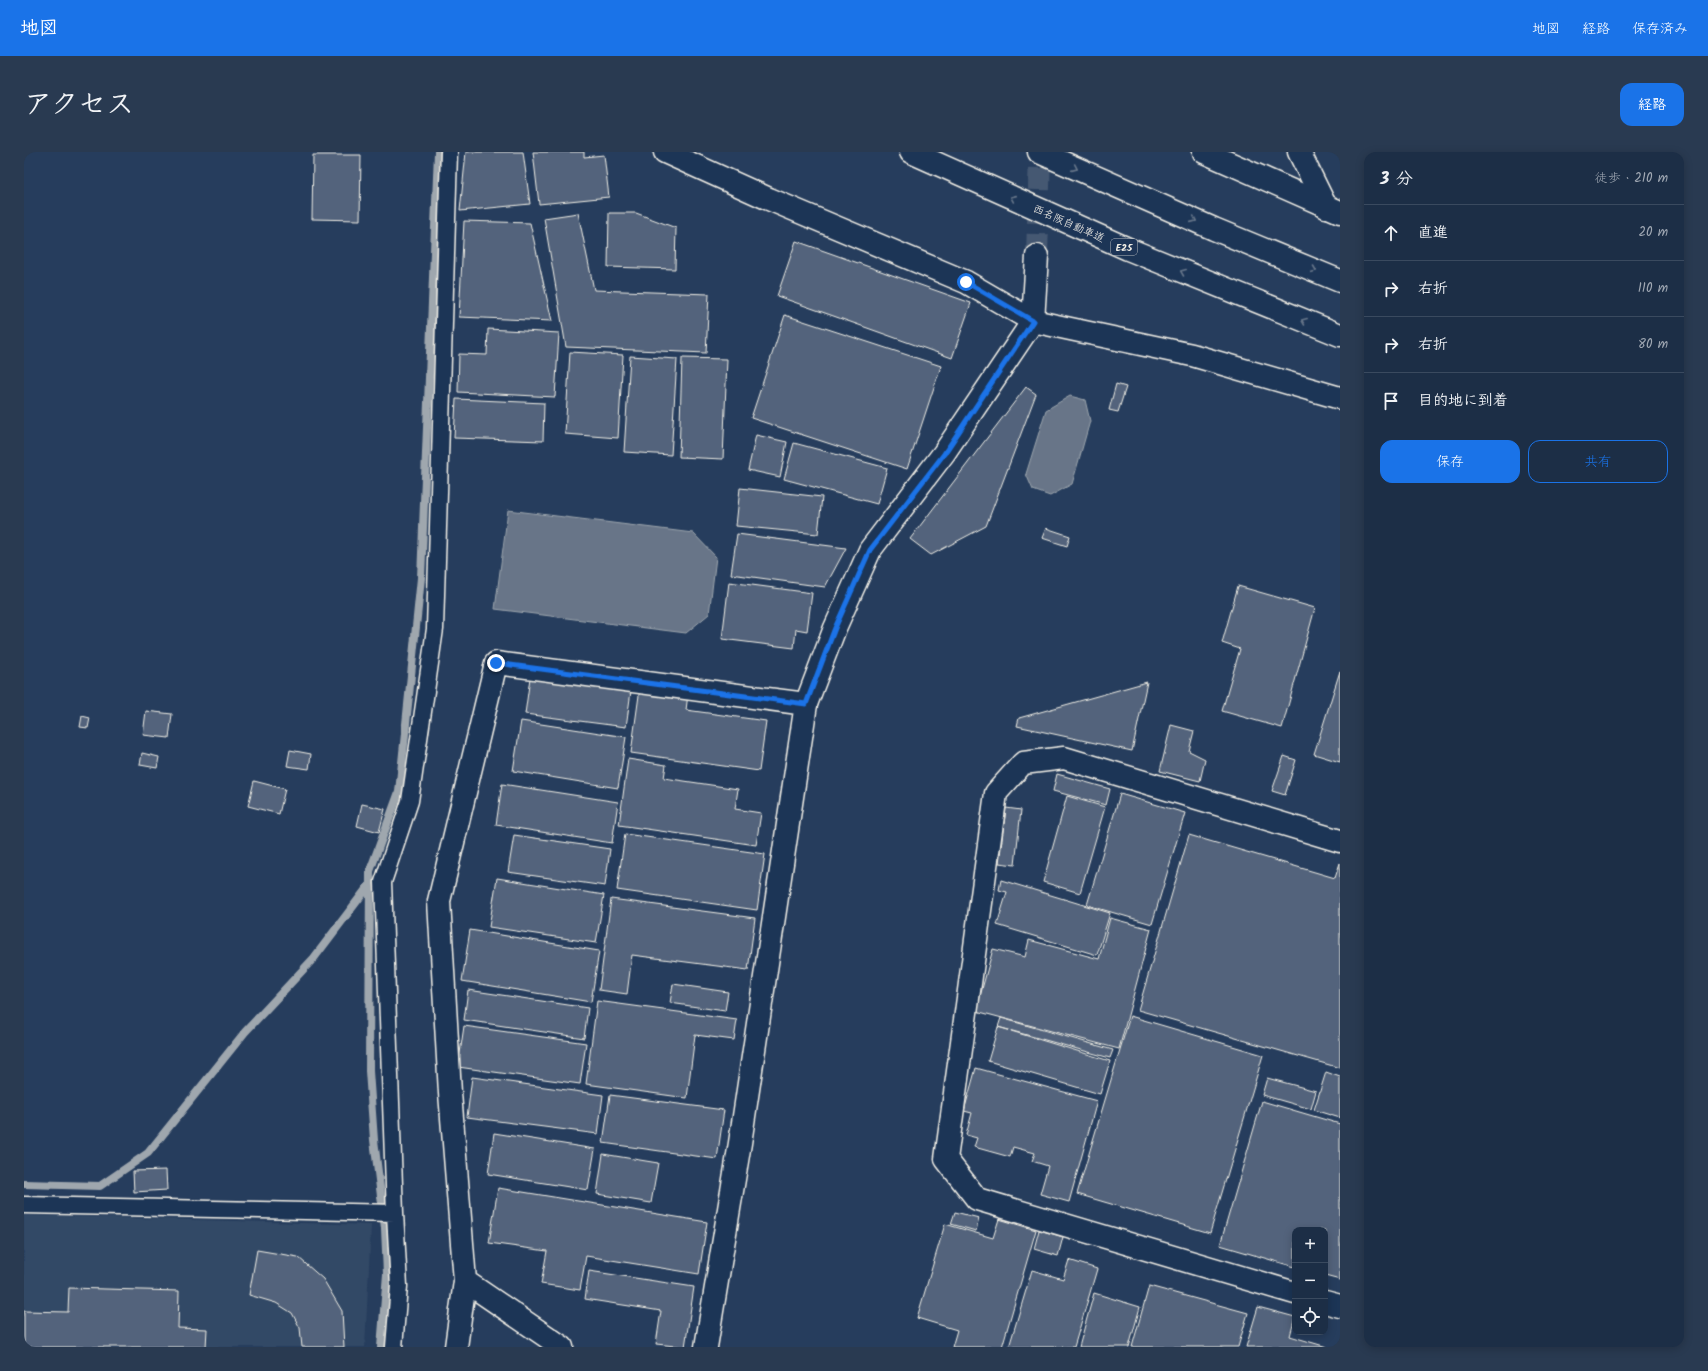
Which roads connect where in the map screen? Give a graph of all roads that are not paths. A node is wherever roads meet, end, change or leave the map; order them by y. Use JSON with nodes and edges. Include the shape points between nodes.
{"nodes":[{"id":1,"x":449,"y":152,"type":"edge"},
{"id":2,"x":665,"y":152,"type":"edge"},
{"id":3,"x":911,"y":152,"type":"edge"},
{"id":4,"x":1039,"y":152,"type":"edge"},
{"id":5,"x":1204,"y":152,"type":"edge"},
{"id":6,"x":1300,"y":152,"type":"edge"},
{"id":7,"x":1333,"y":209,"type":"edge"},
{"id":8,"x":1038,"y":256,"type":"tunnel mouth"},
{"id":9,"x":1340,"y":281,"type":"edge"},
{"id":10,"x":1033,"y":321,"type":"junction"},
{"id":11,"x":1340,"y":335,"type":"edge"},
{"id":12,"x":1340,"y":398,"type":"edge"},
{"id":13,"x":806,"y":704,"type":"junction"},
{"id":14,"x":1340,"y":841,"type":"edge"},
{"id":15,"x":24,"y":1205,"type":"edge"},
{"id":16,"x":395,"y":1213,"type":"junction"},
{"id":17,"x":465,"y":1282,"type":"junction"},
{"id":18,"x":1292,"y":1292,"type":"edge"},
{"id":19,"x":1328,"y":1303,"type":"edge"},
{"id":20,"x":1340,"y":1306,"type":"edge"},
{"id":21,"x":394,"y":1347,"type":"edge"},
{"id":22,"x":456,"y":1347,"type":"edge"},
{"id":23,"x":562,"y":1347,"type":"edge"},
{"id":24,"x":706,"y":1347,"type":"edge"}],
"edges":[{"from":1,"to":16,"type":"lane","via":[[435,629],[410,800],[383,882]]},
{"from":2,"to":10,"type":"main road","via":[[966,282]]},
{"from":11,"to":3,"type":"main road","name":"西名阪自動車道","number":"E25","one_way":true,"via":[[1128,249]]},
{"from":4,"to":9,"type":"main road","one_way":true},
{"from":5,"to":7,"type":"main road"},
{"from":6,"to":7,"type":"main road"},
{"from":8,"to":10,"type":"main road"},
{"from":10,"to":12,"type":"main road","via":[[1192,355]]},
{"from":10,"to":13,"type":"main road","via":[[944,454],[870,550],[835,628]]},
{"from":13,"to":17,"type":"main road","via":[[496,663],[439,901],[450,1093]]},
{"from":13,"to":24,"type":"main road","via":[[738,1158]]},
{"from":14,"to":18,"type":"main road","via":[[1064,758],[1023,763],[996,793],[946,1159],[978,1199]]},
{"from":15,"to":16,"type":"lane"},
{"from":16,"to":21,"type":"lane","via":[[400,1286]]},
{"from":17,"to":22,"type":"main road"},
{"from":17,"to":23,"type":"main road"},
{"from":19,"to":20,"type":"main road"}]}
